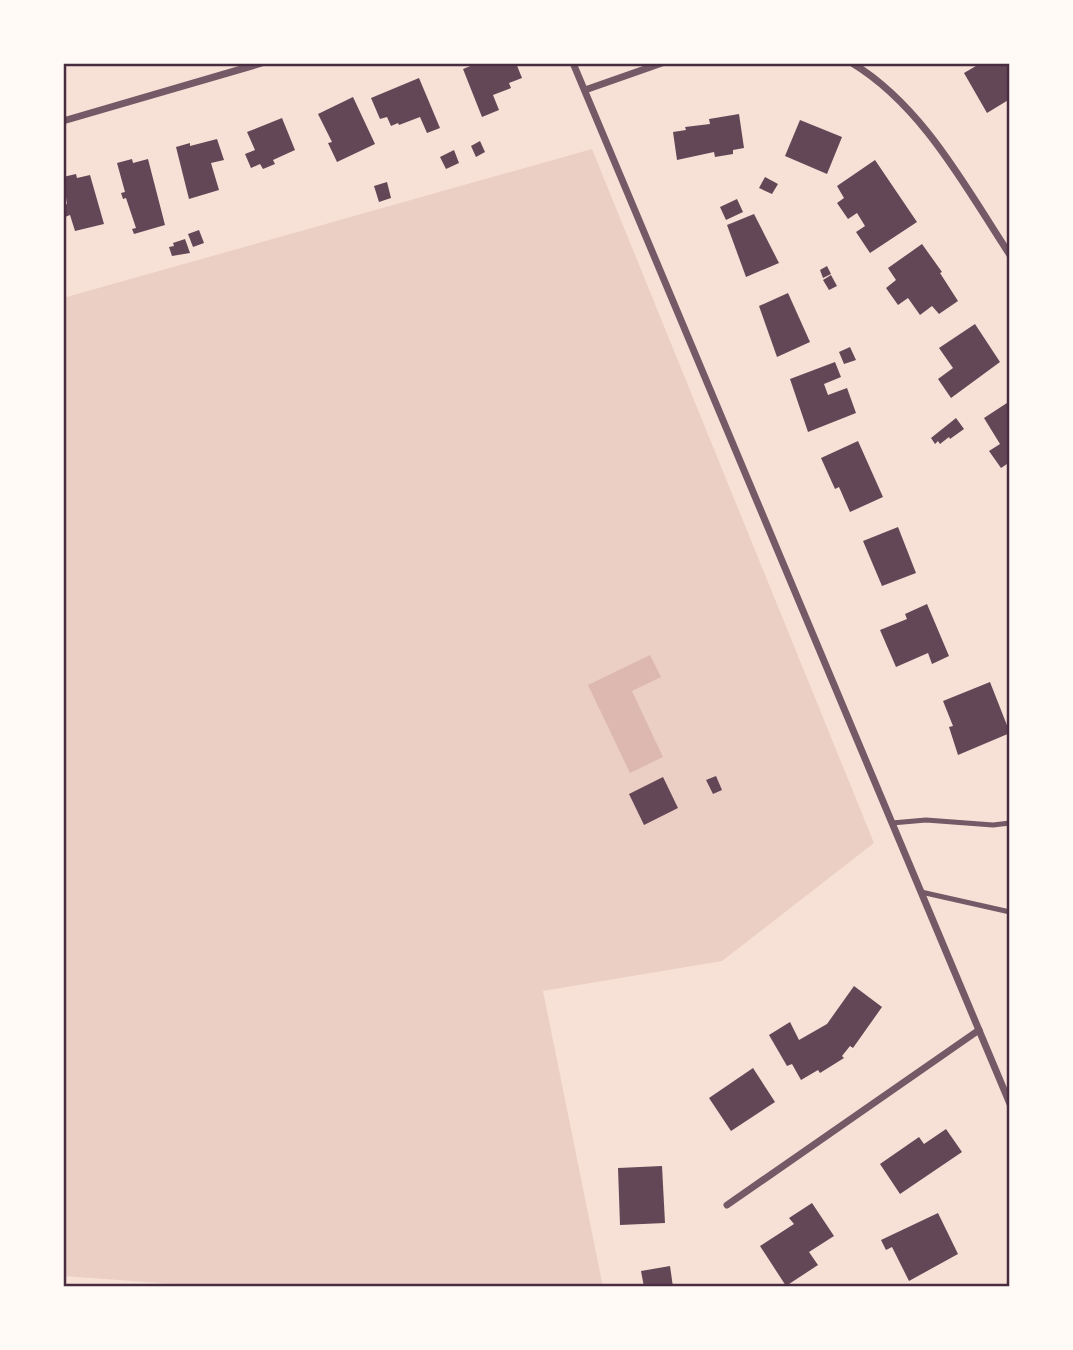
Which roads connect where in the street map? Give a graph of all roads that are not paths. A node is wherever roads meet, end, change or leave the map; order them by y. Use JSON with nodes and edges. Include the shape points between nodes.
{"nodes":[{"id":1,"x":262,"y":63,"type":"edge"},
{"id":2,"x":573,"y":63,"type":"edge"},
{"id":3,"x":662,"y":63,"type":"edge"},
{"id":4,"x":852,"y":63,"type":"edge"},
{"id":5,"x":585,"y":90,"type":"junction"},
{"id":6,"x":63,"y":121,"type":"edge"},
{"id":7,"x":1010,"y":255,"type":"edge"},
{"id":8,"x":1010,"y":823,"type":"edge"},
{"id":9,"x":892,"y":824,"type":"junction"},
{"id":10,"x":921,"y":892,"type":"junction"},
{"id":11,"x":1010,"y":912,"type":"edge"},
{"id":12,"x":979,"y":1030,"type":"junction"},
{"id":13,"x":1010,"y":1104,"type":"edge"},
{"id":14,"x":727,"y":1205,"type":"dead end"}],
"edges":[{"from":1,"to":6,"type":"street"},
{"from":2,"to":5,"type":"street"},
{"from":3,"to":5,"type":"street"},
{"from":4,"to":7,"type":"street","via":[[906,108],[941,151]]},
{"from":5,"to":9,"type":"street"},
{"from":8,"to":9,"type":"lane","via":[[926,820]]},
{"from":9,"to":10,"type":"street"},
{"from":10,"to":11,"type":"lane"},
{"from":10,"to":12,"type":"street"},
{"from":12,"to":13,"type":"street"},
{"from":12,"to":14,"type":"street"}]}
